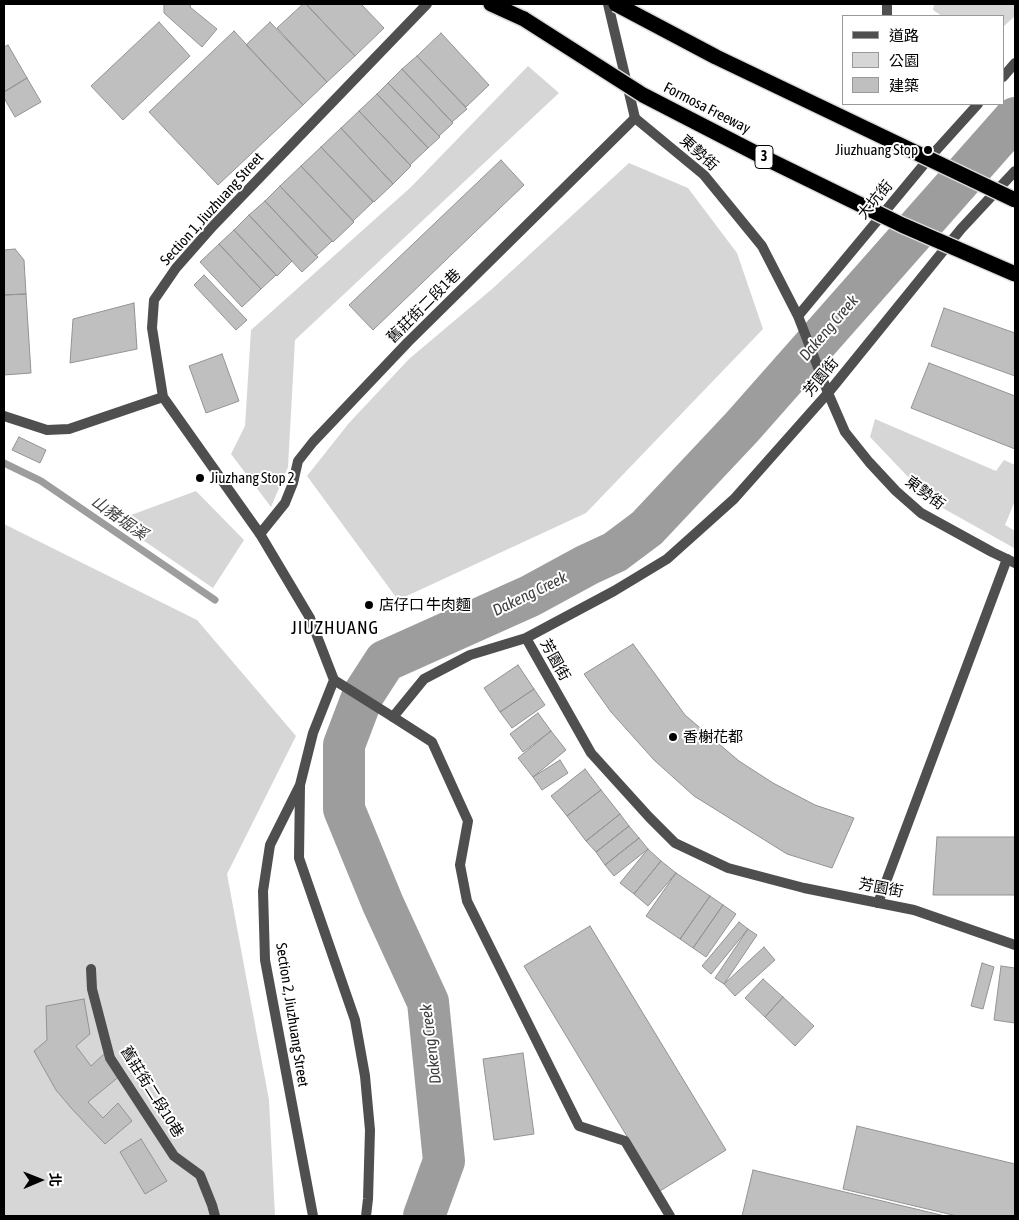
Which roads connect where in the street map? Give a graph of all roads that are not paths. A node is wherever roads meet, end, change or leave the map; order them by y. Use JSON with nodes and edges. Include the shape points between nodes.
{"nodes":[{"id":1,"x":427,"y":4,"type":"edge"},
{"id":2,"x":491,"y":4,"type":"edge"},
{"id":3,"x":502,"y":4,"type":"edge"},
{"id":4,"x":608,"y":4,"type":"edge"},
{"id":5,"x":616,"y":4,"type":"edge"},
{"id":6,"x":524,"y":19,"type":"junction"},
{"id":7,"x":1015,"y":63,"type":"edge"},
{"id":8,"x":1004,"y":76,"type":"edge"},
{"id":9,"x":977,"y":105,"type":"edge"},
{"id":10,"x":635,"y":118,"type":"junction"},
{"id":11,"x":1015,"y":172,"type":"edge"},
{"id":12,"x":1015,"y":200,"type":"edge"},
{"id":13,"x":1015,"y":274,"type":"edge"},
{"id":14,"x":798,"y":316,"type":"junction"},
{"id":15,"x":828,"y":393,"type":"junction"},
{"id":16,"x":163,"y":397,"type":"junction"},
{"id":17,"x":4,"y":416,"type":"edge"},
{"id":18,"x":260,"y":534,"type":"junction"},
{"id":19,"x":1011,"y":561,"type":"edge"},
{"id":20,"x":526,"y":638,"type":"junction"},
{"id":21,"x":334,"y":680,"type":"junction"},
{"id":22,"x":390,"y":715,"type":"junction"},
{"id":23,"x":300,"y":785,"type":"junction"},
{"id":24,"x":878,"y":903,"type":"junction"},
{"id":25,"x":1015,"y":945,"type":"edge"},
{"id":26,"x":91,"y":969,"type":"dead end"},
{"id":27,"x":215,"y":1216,"type":"edge"},
{"id":28,"x":314,"y":1216,"type":"edge"},
{"id":29,"x":366,"y":1216,"type":"edge"},
{"id":30,"x":670,"y":1216,"type":"edge"}],
"edges":[{"from":1,"to":16,"type":"street","name":"Section 1, Jiuzhuang Street","via":[[212,226],[154,300],[152,328]]},
{"from":2,"to":6,"type":"highway"},
{"from":3,"to":6,"type":"highway","name":"Formosa Freeway","number":"3"},
{"from":4,"to":10,"type":"street"},
{"from":5,"to":12,"type":"highway","bridge":true,"via":[[716,57]]},
{"from":6,"to":13,"type":"highway","name":"Formosa Freeway","number":"3","bridge":true,"via":[[643,95],[902,225]]},
{"from":7,"to":8,"type":"street"},
{"from":9,"to":14,"type":"street","name":"大坑街"},
{"from":10,"to":14,"type":"street","name":"東勢街","via":[[704,175],[762,246]]},
{"from":10,"to":18,"type":"street","name":"舊莊街二段1巷","via":[[408,342],[313,442],[298,461],[285,503]]},
{"from":11,"to":15,"type":"street","name":"芳園街","via":[[961,229]]},
{"from":14,"to":15,"type":"street","name":"東勢街"},
{"from":15,"to":19,"type":"street","name":"東勢街","via":[[845,432],[896,491],[921,513]]},
{"from":15,"to":20,"type":"street","name":"芳園街","via":[[734,498],[667,559]]},
{"from":16,"to":17,"type":"street","via":[[69,429],[47,430]]},
{"from":16,"to":18,"type":"street","name":"Section 1, Jiuzhuang Street"},
{"from":18,"to":21,"type":"street","name":"Section 1, Jiuzhuang Street","via":[[310,618]]},
{"from":19,"to":24,"type":"street"},
{"from":20,"to":22,"type":"street","via":[[470,655],[424,679]]},
{"from":20,"to":24,"type":"street","name":"芳園街","via":[[591,753],[675,843],[728,868]]},
{"from":21,"to":22,"type":"street"},
{"from":21,"to":23,"type":"street","name":"Section 2, Jiuzhuang Street","via":[[313,733]]},
{"from":22,"to":30,"type":"street","via":[[432,742],[468,821],[460,865],[467,901],[579,1126],[625,1141]]},
{"from":23,"to":28,"type":"street","name":"Section 2, Jiuzhuang Street","via":[[270,845],[263,891],[265,960]]},
{"from":23,"to":29,"type":"street","via":[[299,858],[355,1020],[365,1076],[370,1130]]},
{"from":24,"to":25,"type":"street","name":"芳園街","via":[[914,910]]},
{"from":26,"to":27,"type":"street","name":"舊莊街二段10巷","via":[[92,989],[110,1058],[174,1156],[200,1175]]}]}
